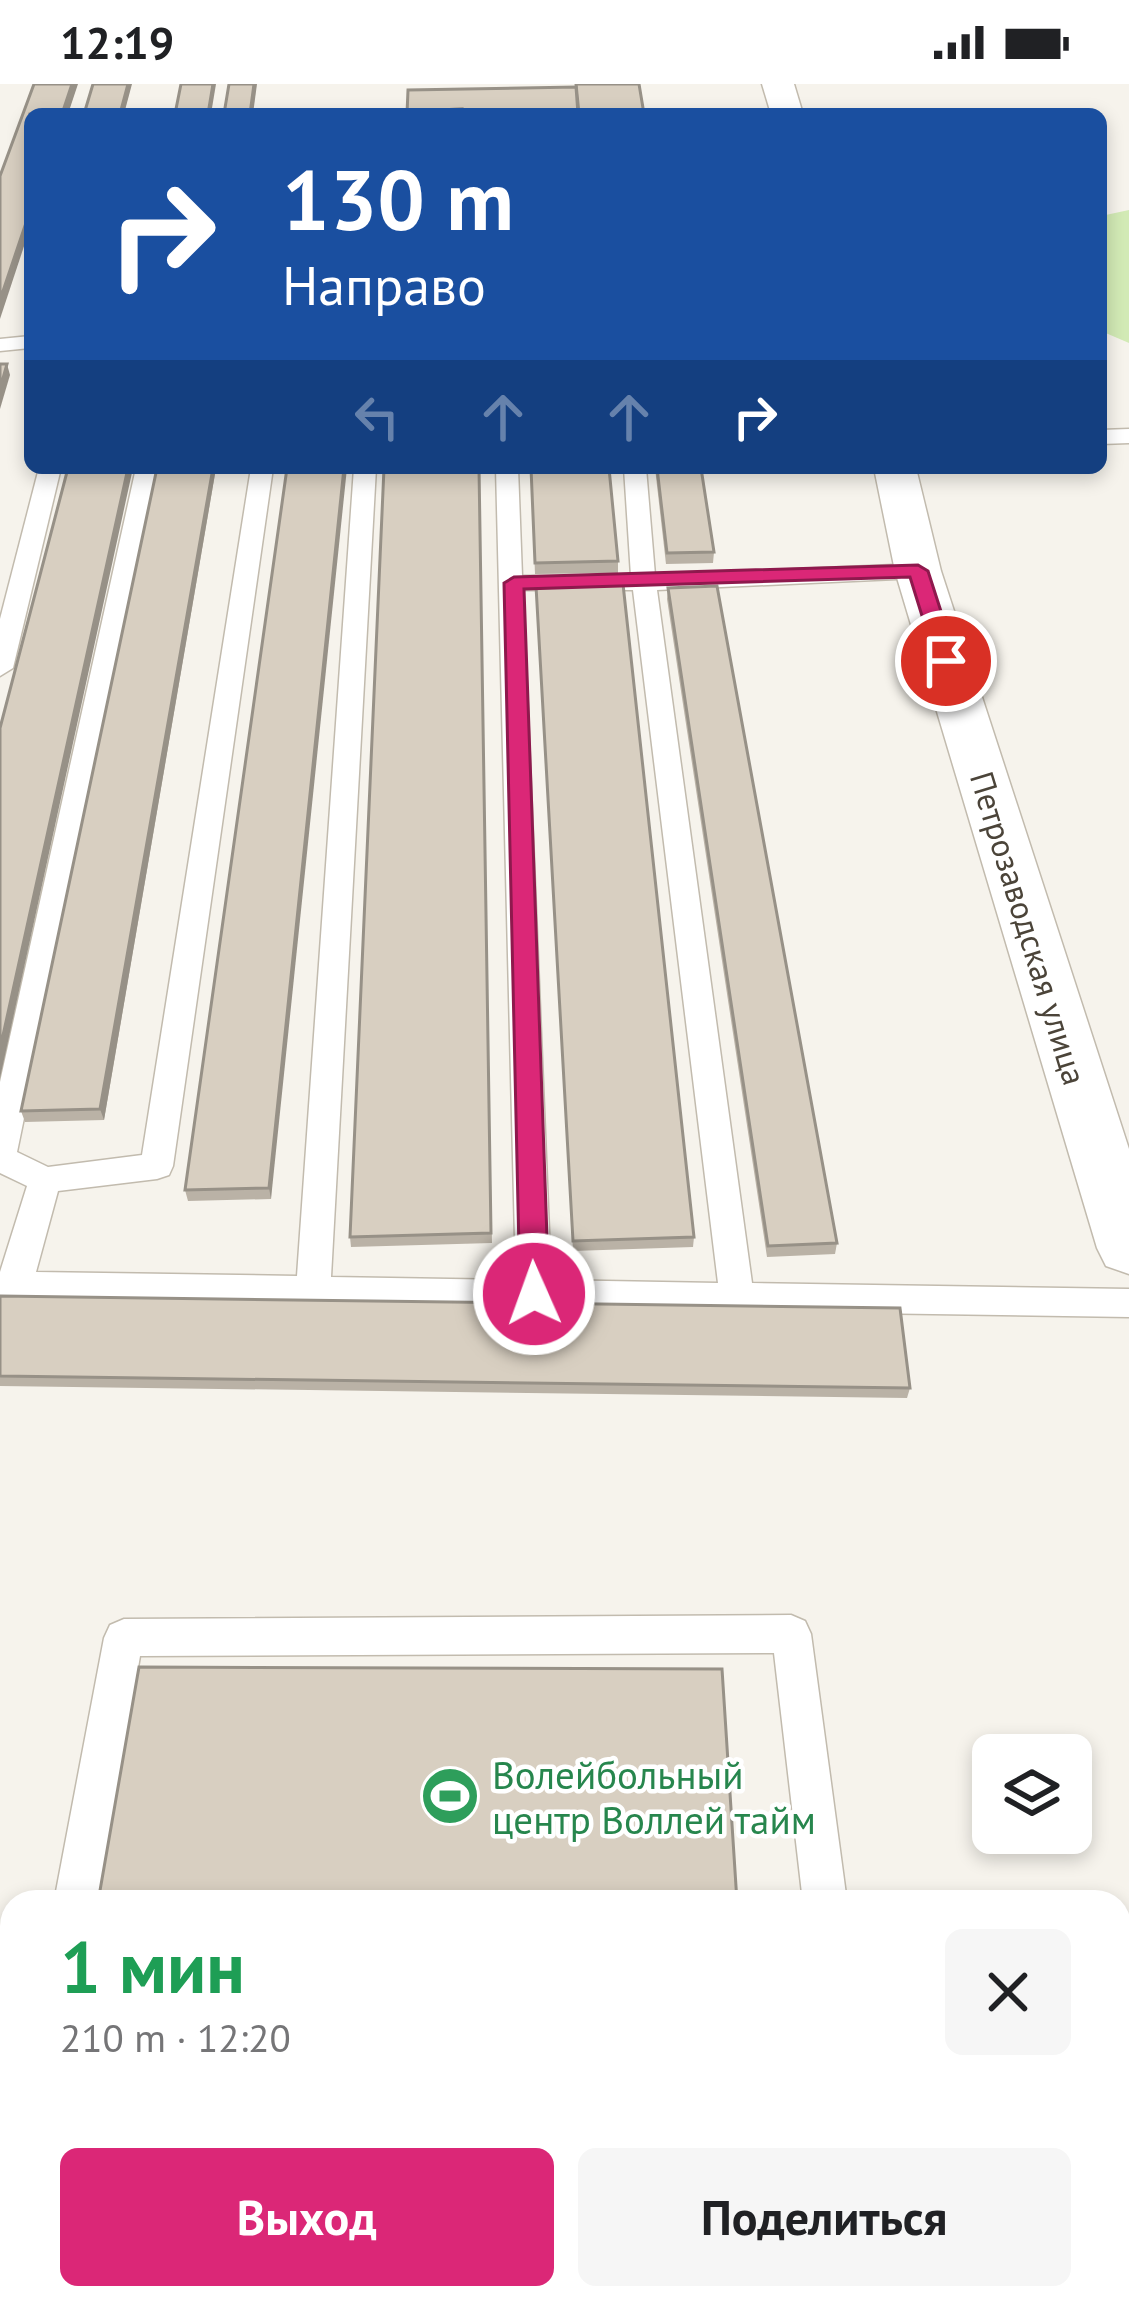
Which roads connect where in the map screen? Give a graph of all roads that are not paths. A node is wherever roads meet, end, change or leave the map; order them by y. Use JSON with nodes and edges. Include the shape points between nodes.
{"nodes":[{"id":1,"x":48,"y":474,"type":"edge"},
{"id":2,"x":146,"y":474,"type":"edge"},
{"id":3,"x":261,"y":474,"type":"edge"},
{"id":4,"x":365,"y":474,"type":"edge"},
{"id":5,"x":507,"y":474,"type":"edge"},
{"id":6,"x":635,"y":474,"type":"edge"},
{"id":7,"x":896,"y":474,"type":"edge"},
{"id":8,"x":918,"y":571,"type":"junction"},
{"id":9,"x":514,"y":583,"type":"junction"},
{"id":10,"x":644,"y":583,"type":"junction"},
{"id":11,"x":0,"y":668,"type":"edge"},
{"id":12,"x":0,"y":1156,"type":"edge"},
{"id":13,"x":45,"y":1180,"type":"junction"},
{"id":14,"x":1127,"y":1235,"type":"edge"},
{"id":15,"x":8,"y":1286,"type":"edge"},
{"id":16,"x":313,"y":1292,"type":"junction"},
{"id":17,"x":534,"y":1294,"type":"junction"},
{"id":18,"x":737,"y":1298,"type":"junction"},
{"id":19,"x":1129,"y":1303,"type":"edge"},
{"id":20,"x":78,"y":1890,"type":"edge"},
{"id":21,"x":823,"y":1890,"type":"edge"}],
"edges":[{"from":1,"to":11,"type":"lane"},
{"from":2,"to":12,"type":"lane"},
{"from":3,"to":13,"type":"lane","via":[[158,1166]]},
{"from":4,"to":16,"type":"lane"},
{"from":5,"to":9,"type":"lane"},
{"from":6,"to":10,"type":"lane"},
{"from":7,"to":8,"type":"street","name":"Петрозаводская улица"},
{"from":8,"to":10,"type":"lane"},
{"from":8,"to":14,"type":"street","name":"Петрозаводская улица"},
{"from":9,"to":10,"type":"lane"},
{"from":9,"to":17,"type":"lane"},
{"from":10,"to":18,"type":"lane"},
{"from":12,"to":13,"type":"lane"},
{"from":13,"to":15,"type":"lane"},
{"from":15,"to":16,"type":"lane"},
{"from":16,"to":17,"type":"lane"},
{"from":17,"to":18,"type":"lane"},
{"from":18,"to":19,"type":"lane"},
{"from":20,"to":21,"type":"lane","via":[[124,1638],[791,1634]]}]}
